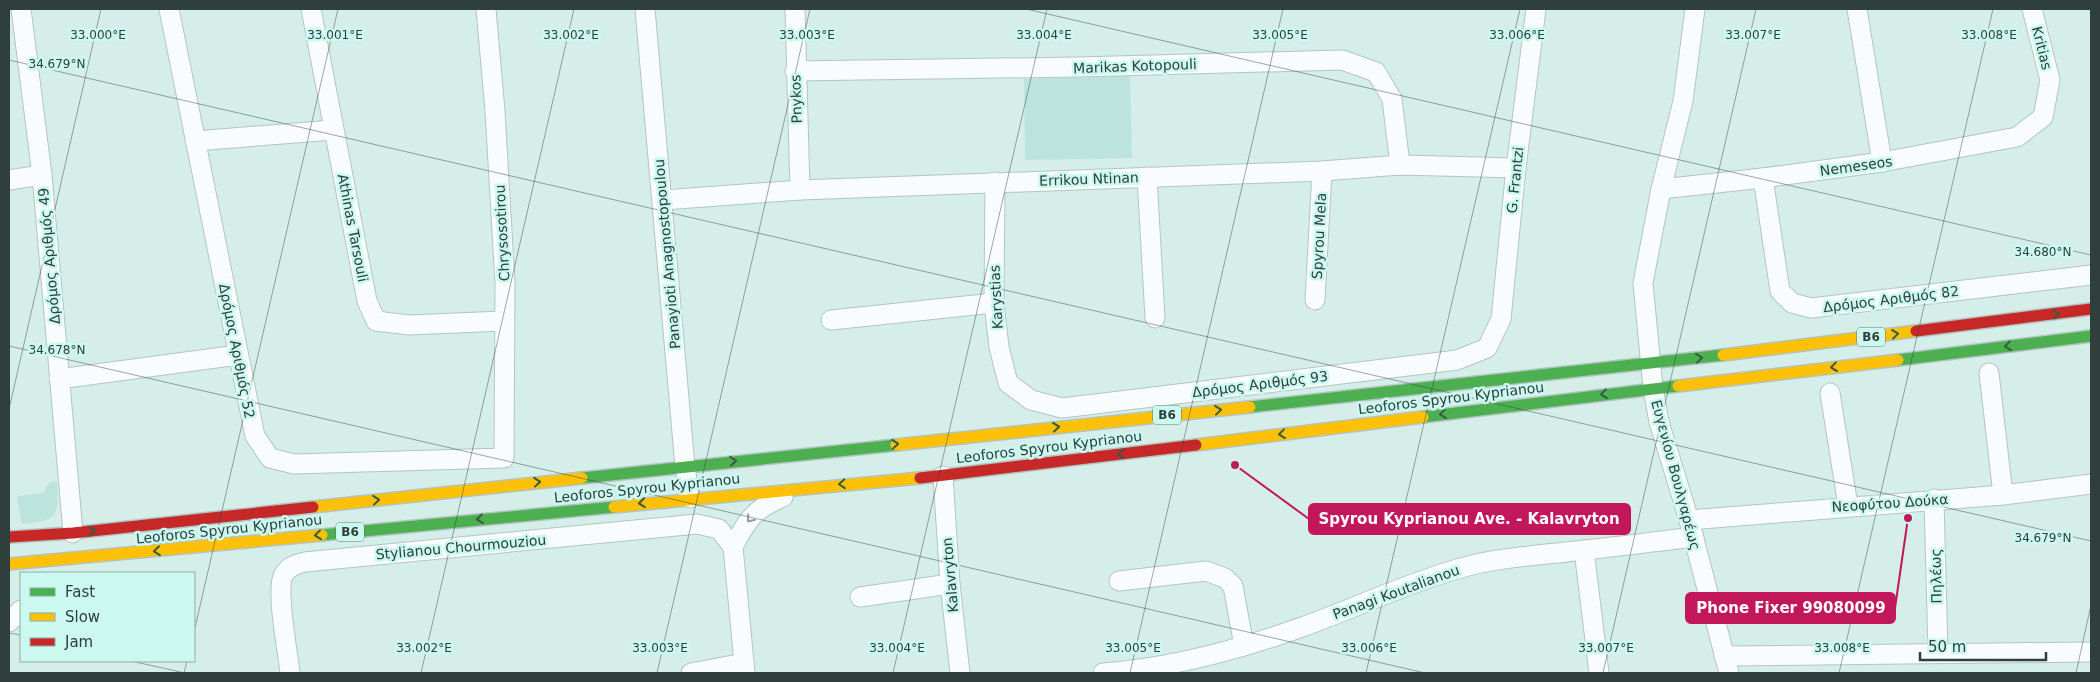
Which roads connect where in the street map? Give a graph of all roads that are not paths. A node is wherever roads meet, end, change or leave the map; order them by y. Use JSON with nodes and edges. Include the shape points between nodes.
{"nodes":[{"id":1,"x":169,"y":9,"type":"edge"},
{"id":2,"x":311,"y":9,"type":"edge"},
{"id":3,"x":486,"y":9,"type":"edge"},
{"id":4,"x":646,"y":9,"type":"edge"},
{"id":5,"x":795,"y":9,"type":"edge"},
{"id":6,"x":1536,"y":9,"type":"edge"},
{"id":7,"x":1695,"y":9,"type":"edge"},
{"id":8,"x":1857,"y":9,"type":"edge"},
{"id":9,"x":2032,"y":9,"type":"edge"},
{"id":10,"x":18,"y":21,"type":"edge"},
{"id":11,"x":795,"y":71,"type":"junction"},
{"id":12,"x":2043,"y":117,"type":"joint"},
{"id":13,"x":333,"y":130,"type":"junction"},
{"id":14,"x":195,"y":141,"type":"junction"},
{"id":15,"x":1882,"y":162,"type":"junction"},
{"id":16,"x":1400,"y":165,"type":"junction"},
{"id":17,"x":1516,"y":168,"type":"junction"},
{"id":18,"x":1322,"y":171,"type":"junction"},
{"id":19,"x":42,"y":175,"type":"junction"},
{"id":20,"x":1147,"y":177,"type":"junction"},
{"id":21,"x":1763,"y":178,"type":"junction"},
{"id":22,"x":9,"y":180,"type":"edge"},
{"id":23,"x":995,"y":182,"type":"junction"},
{"id":24,"x":1661,"y":189,"type":"junction"},
{"id":25,"x":800,"y":190,"type":"junction"},
{"id":26,"x":663,"y":200,"type":"junction"},
{"id":27,"x":2091,"y":275,"type":"edge"},
{"id":28,"x":1316,"y":300,"type":"dead end"},
{"id":29,"x":994,"y":303,"type":"junction"},
{"id":30,"x":2091,"y":309,"type":"edge"},
{"id":31,"x":1156,"y":318,"type":"dead end"},
{"id":32,"x":831,"y":320,"type":"dead end"},
{"id":33,"x":503,"y":321,"type":"junction"},
{"id":34,"x":2091,"y":336,"type":"edge"},
{"id":35,"x":1487,"y":348,"type":"joint"},
{"id":36,"x":238,"y":355,"type":"junction"},
{"id":37,"x":1650,"y":364,"type":"junction"},
{"id":38,"x":1989,"y":373,"type":"dead end"},
{"id":39,"x":59,"y":378,"type":"junction"},
{"id":40,"x":1653,"y":388,"type":"junction"},
{"id":41,"x":1830,"y":392,"type":"dead end"},
{"id":42,"x":1031,"y":400,"type":"joint"},
{"id":43,"x":504,"y":458,"type":"joint"},
{"id":44,"x":685,"y":467,"type":"junction"},
{"id":45,"x":943,"y":476,"type":"junction"},
{"id":46,"x":2091,"y":484,"type":"edge"},
{"id":47,"x":807,"y":487,"type":"junction"},
{"id":48,"x":2003,"y":495,"type":"junction"},
{"id":49,"x":690,"y":498,"type":"junction"},
{"id":50,"x":1934,"y":499,"type":"junction"},
{"id":51,"x":1848,"y":506,"type":"junction"},
{"id":52,"x":1692,"y":529,"type":"junction"},
{"id":53,"x":72,"y":533,"type":"junction"},
{"id":54,"x":9,"y":537,"type":"edge"},
{"id":55,"x":733,"y":547,"type":"junction"},
{"id":56,"x":1584,"y":550,"type":"junction"},
{"id":57,"x":9,"y":564,"type":"edge"},
{"id":58,"x":1119,"y":581,"type":"dead end"},
{"id":59,"x":950,"y":584,"type":"junction"},
{"id":60,"x":860,"y":597,"type":"dead end"},
{"id":61,"x":20,"y":611,"type":"edge"},
{"id":62,"x":9,"y":622,"type":"edge"},
{"id":63,"x":1244,"y":646,"type":"junction"},
{"id":64,"x":1938,"y":652,"type":"junction"},
{"id":65,"x":2091,"y":652,"type":"edge"},
{"id":66,"x":1727,"y":665,"type":"edge"},
{"id":67,"x":744,"y":668,"type":"edge"},
{"id":68,"x":290,"y":673,"type":"edge"},
{"id":69,"x":691,"y":673,"type":"edge"},
{"id":70,"x":960,"y":673,"type":"edge"},
{"id":71,"x":1103,"y":673,"type":"edge"},
{"id":72,"x":1599,"y":673,"type":"edge"}],
"edges":[{"from":1,"to":14,"type":"street","name":"Δρόμος Αριθμός 52"},
{"from":2,"to":13,"type":"street","name":"Athinas Tarsouli"},
{"from":3,"to":33,"type":"street","name":"Chrysosotirou","via":[[505,283]]},
{"from":4,"to":26,"type":"street","name":"Panayioti Anagnostopoulou"},
{"from":5,"to":11,"type":"street","name":"Pnykos"},
{"from":6,"to":17,"type":"street","name":"G. Frantzi"},
{"from":7,"to":24,"type":"street","name":"Ευγενίου Βουλγαρέως","via":[[1683,101]]},
{"from":8,"to":15,"type":"street"},
{"from":9,"to":12,"type":"street","name":"Kritias","via":[[2050,80]]},
{"from":10,"to":19,"type":"street","name":"Δρόμος Αριθμός 49"},
{"from":11,"to":16,"type":"street","name":"Marikas Kotopouli","via":[[1342,60],[1376,72],[1392,99]]},
{"from":11,"to":25,"type":"street","name":"Pnykos"},
{"from":12,"to":15,"type":"street","name":"Nemeseos","via":[[2016,137]]},
{"from":13,"to":14,"type":"street"},
{"from":13,"to":33,"type":"street","name":"Athinas Tarsouli","via":[[368,301],[376,321],[409,326]]},
{"from":14,"to":36,"type":"street","name":"Δρόμος Αριθμός 52"},
{"from":15,"to":21,"type":"street","name":"Nemeseos"},
{"from":16,"to":17,"type":"street","name":"Errikou Ntinan"},
{"from":16,"to":18,"type":"street","name":"Errikou Ntinan"},
{"from":17,"to":35,"type":"street","name":"G. Frantzi","via":[[1501,319]]},
{"from":18,"to":20,"type":"street","name":"Errikou Ntinan"},
{"from":18,"to":28,"type":"street","name":"Spyrou Mela"},
{"from":19,"to":22,"type":"street"},
{"from":19,"to":39,"type":"street","name":"Δρόμος Αριθμός 49"},
{"from":20,"to":23,"type":"street","name":"Errikou Ntinan"},
{"from":20,"to":31,"type":"street"},
{"from":21,"to":24,"type":"street","name":"Nemeseos"},
{"from":21,"to":27,"type":"street","name":"Δρόμος Αριθμός 82","via":[[1780,291],[1792,303],[1810,308]]},
{"from":23,"to":25,"type":"street","name":"Errikou Ntinan"},
{"from":23,"to":29,"type":"street","name":"Karystias"},
{"from":24,"to":37,"type":"street","name":"Ευγενίου Βουλγαρέως","via":[[1643,283]]},
{"from":25,"to":26,"type":"street","name":"Errikou Ntinan"},
{"from":26,"to":44,"type":"street","name":"Panayioti Anagnostopoulou"},
{"from":29,"to":32,"type":"street"},
{"from":29,"to":42,"type":"street","name":"Karystias","via":[[1008,383]]},
{"from":37,"to":30,"type":"main road","name":"Leoforos Spyrou Kyprianou","number":"B6","one_way":true},
{"from":33,"to":43,"type":"street","name":"Chrysosotirou"},
{"from":34,"to":40,"type":"main road","name":"Leoforos Spyrou Kyprianou","number":"B6","one_way":true},
{"from":35,"to":42,"type":"street","name":"Δρόμος Αριθμός 93","via":[[1457,360],[1062,408]]},
{"from":36,"to":39,"type":"street"},
{"from":36,"to":43,"type":"street","name":"Δρόμος Αριθμός 52","via":[[254,436],[270,458],[294,464]]},
{"from":37,"to":40,"type":"street","name":"Ευγενίου Βουλγαρέως"},
{"from":44,"to":37,"type":"main road","name":"Leoforos Spyrou Kyprianou","number":"B6","one_way":true},
{"from":38,"to":48,"type":"street"},
{"from":39,"to":53,"type":"street","name":"Δρόμος Αριθμός 49"},
{"from":40,"to":45,"type":"main road","name":"Leoforos Spyrou Kyprianou","number":"B6","one_way":true},
{"from":40,"to":52,"type":"street","name":"Ευγενίου Βουλγαρέως","via":[[1659,422]]},
{"from":41,"to":51,"type":"street"},
{"from":44,"to":49,"type":"street","name":"Panayioti Anagnostopoulou"},
{"from":53,"to":44,"type":"main road","name":"Leoforos Spyrou Kyprianou","number":"B6","one_way":true},
{"from":45,"to":47,"type":"main road","name":"Leoforos Spyrou Kyprianou","number":"B6","one_way":true},
{"from":45,"to":59,"type":"street","name":"Kalavryton"},
{"from":46,"to":48,"type":"street","name":"Νεοφύτου Δούκα"},
{"from":47,"to":49,"type":"main road","name":"Leoforos Spyrou Kyprianou","number":"B6"},
{"from":47,"to":55,"type":"street","one_way":true,"via":[[763,505],[748,520]]},
{"from":48,"to":50,"type":"street","name":"Νεοφύτου Δούκα"},
{"from":49,"to":57,"type":"main road","name":"Leoforos Spyrou Kyprianou","number":"B6","one_way":true},
{"from":50,"to":51,"type":"street","name":"Νεοφύτου Δούκα"},
{"from":50,"to":64,"type":"street","name":"Πηλέως"},
{"from":51,"to":52,"type":"street","name":"Νεοφύτου Δούκα"},
{"from":52,"to":56,"type":"street","name":"Panagi Koutalianou"},
{"from":52,"to":66,"type":"street","name":"Ευγενίου Βουλγαρέως"},
{"from":53,"to":54,"type":"main road","name":"Leoforos Spyrou Kyprianou","number":"B6"},
{"from":55,"to":67,"type":"street"},
{"from":55,"to":68,"type":"street","name":"Stylianou Chourmouziou","via":[[719,529],[697,524],[305,562],[291,566],[283,576],[281,592]]},
{"from":56,"to":63,"type":"street","name":"Panagi Koutalianou","via":[[1501,559],[1462,568]]},
{"from":56,"to":72,"type":"street"},
{"from":58,"to":63,"type":"street","via":[[1206,571],[1225,578],[1233,586]]},
{"from":59,"to":60,"type":"street"},
{"from":59,"to":70,"type":"street","name":"Kalavryton"},
{"from":61,"to":62,"type":"street"},
{"from":63,"to":71,"type":"street","name":"Panagi Koutalianou","via":[[1194,660],[1135,671]]},
{"from":64,"to":65,"type":"street"},
{"from":64,"to":66,"type":"street"},
{"from":67,"to":69,"type":"street"}]}
